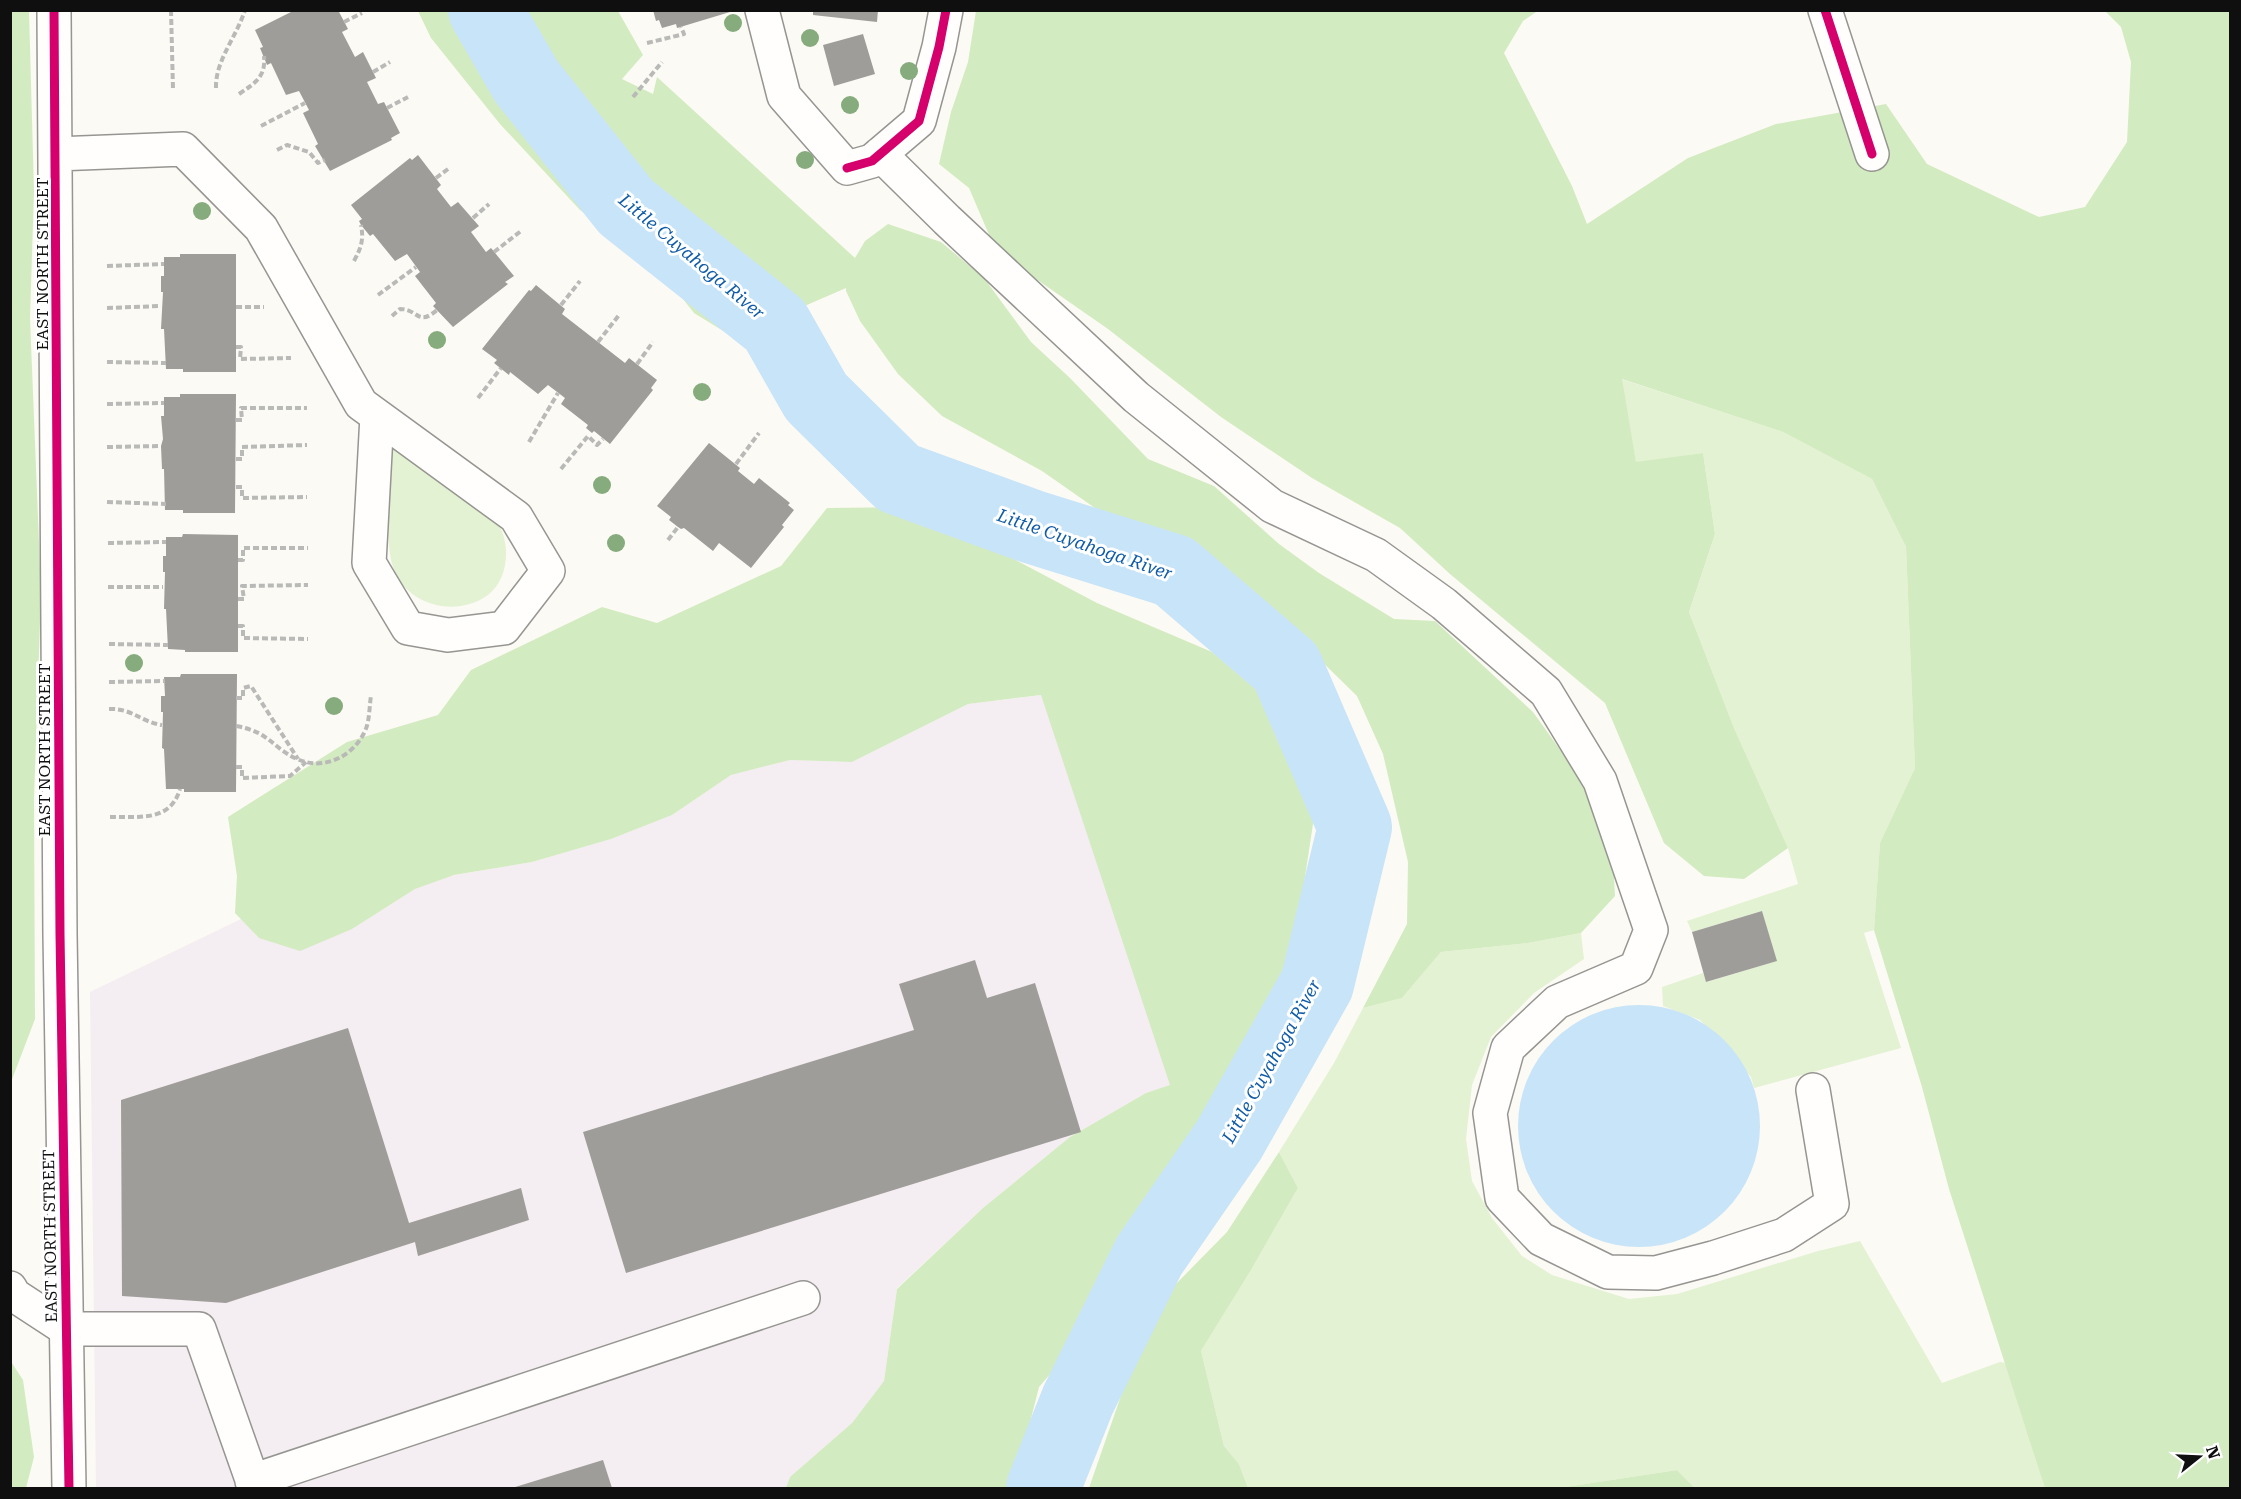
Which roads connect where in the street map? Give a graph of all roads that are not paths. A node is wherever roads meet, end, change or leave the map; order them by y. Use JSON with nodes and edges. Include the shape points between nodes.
{"nodes":[{"id":1,"x":54,"y":10,"type":"edge"},
{"id":2,"x":762,"y":10,"type":"edge"},
{"id":3,"x":946,"y":10,"type":"edge"},
{"id":4,"x":1825,"y":10,"type":"edge"},
{"id":5,"x":56,"y":154,"type":"junction"},
{"id":6,"x":880,"y":154,"type":"junction"},
{"id":7,"x":1872,"y":154,"type":"dead end"},
{"id":8,"x":377,"y":416,"type":"junction"},
{"id":9,"x":1813,"y":1090,"type":"dead end"},
{"id":10,"x":10,"y":1288,"type":"edge"},
{"id":11,"x":803,"y":1298,"type":"dead end"},
{"id":12,"x":66,"y":1329,"type":"junction"},
{"id":13,"x":254,"y":1485,"type":"edge"},
{"id":14,"x":69,"y":1488,"type":"edge"}],
"edges":[{"from":1,"to":5,"type":"street","name":"EAST NORTH STREET"},
{"from":2,"to":6,"type":"street","via":[[784,96],[847,168],[872,161]]},
{"from":3,"to":6,"type":"street","via":[[919,121]]},
{"from":4,"to":7,"type":"street"},
{"from":5,"to":8,"type":"street","via":[[183,149],[261,228],[361,404]]},
{"from":5,"to":12,"type":"street","name":"EAST NORTH STREET"},
{"from":6,"to":9,"type":"street","via":[[1136,397],[1272,506],[1376,555],[1444,604],[1546,692],[1599,781],[1651,930],[1636,968],[1557,1002],[1508,1048],[1490,1113],[1502,1198],[1541,1239],[1608,1272],[1656,1273],[1784,1235],[1832,1204]]},
{"from":8,"to":8,"type":"street","via":[[516,517],[548,571],[504,628],[448,635],[408,628],[380,582],[369,563]]},
{"from":10,"to":12,"type":"street"},
{"from":11,"to":13,"type":"street"},
{"from":12,"to":13,"type":"street","via":[[199,1329]]},
{"from":12,"to":14,"type":"street","name":"EAST NORTH STREET"}]}
